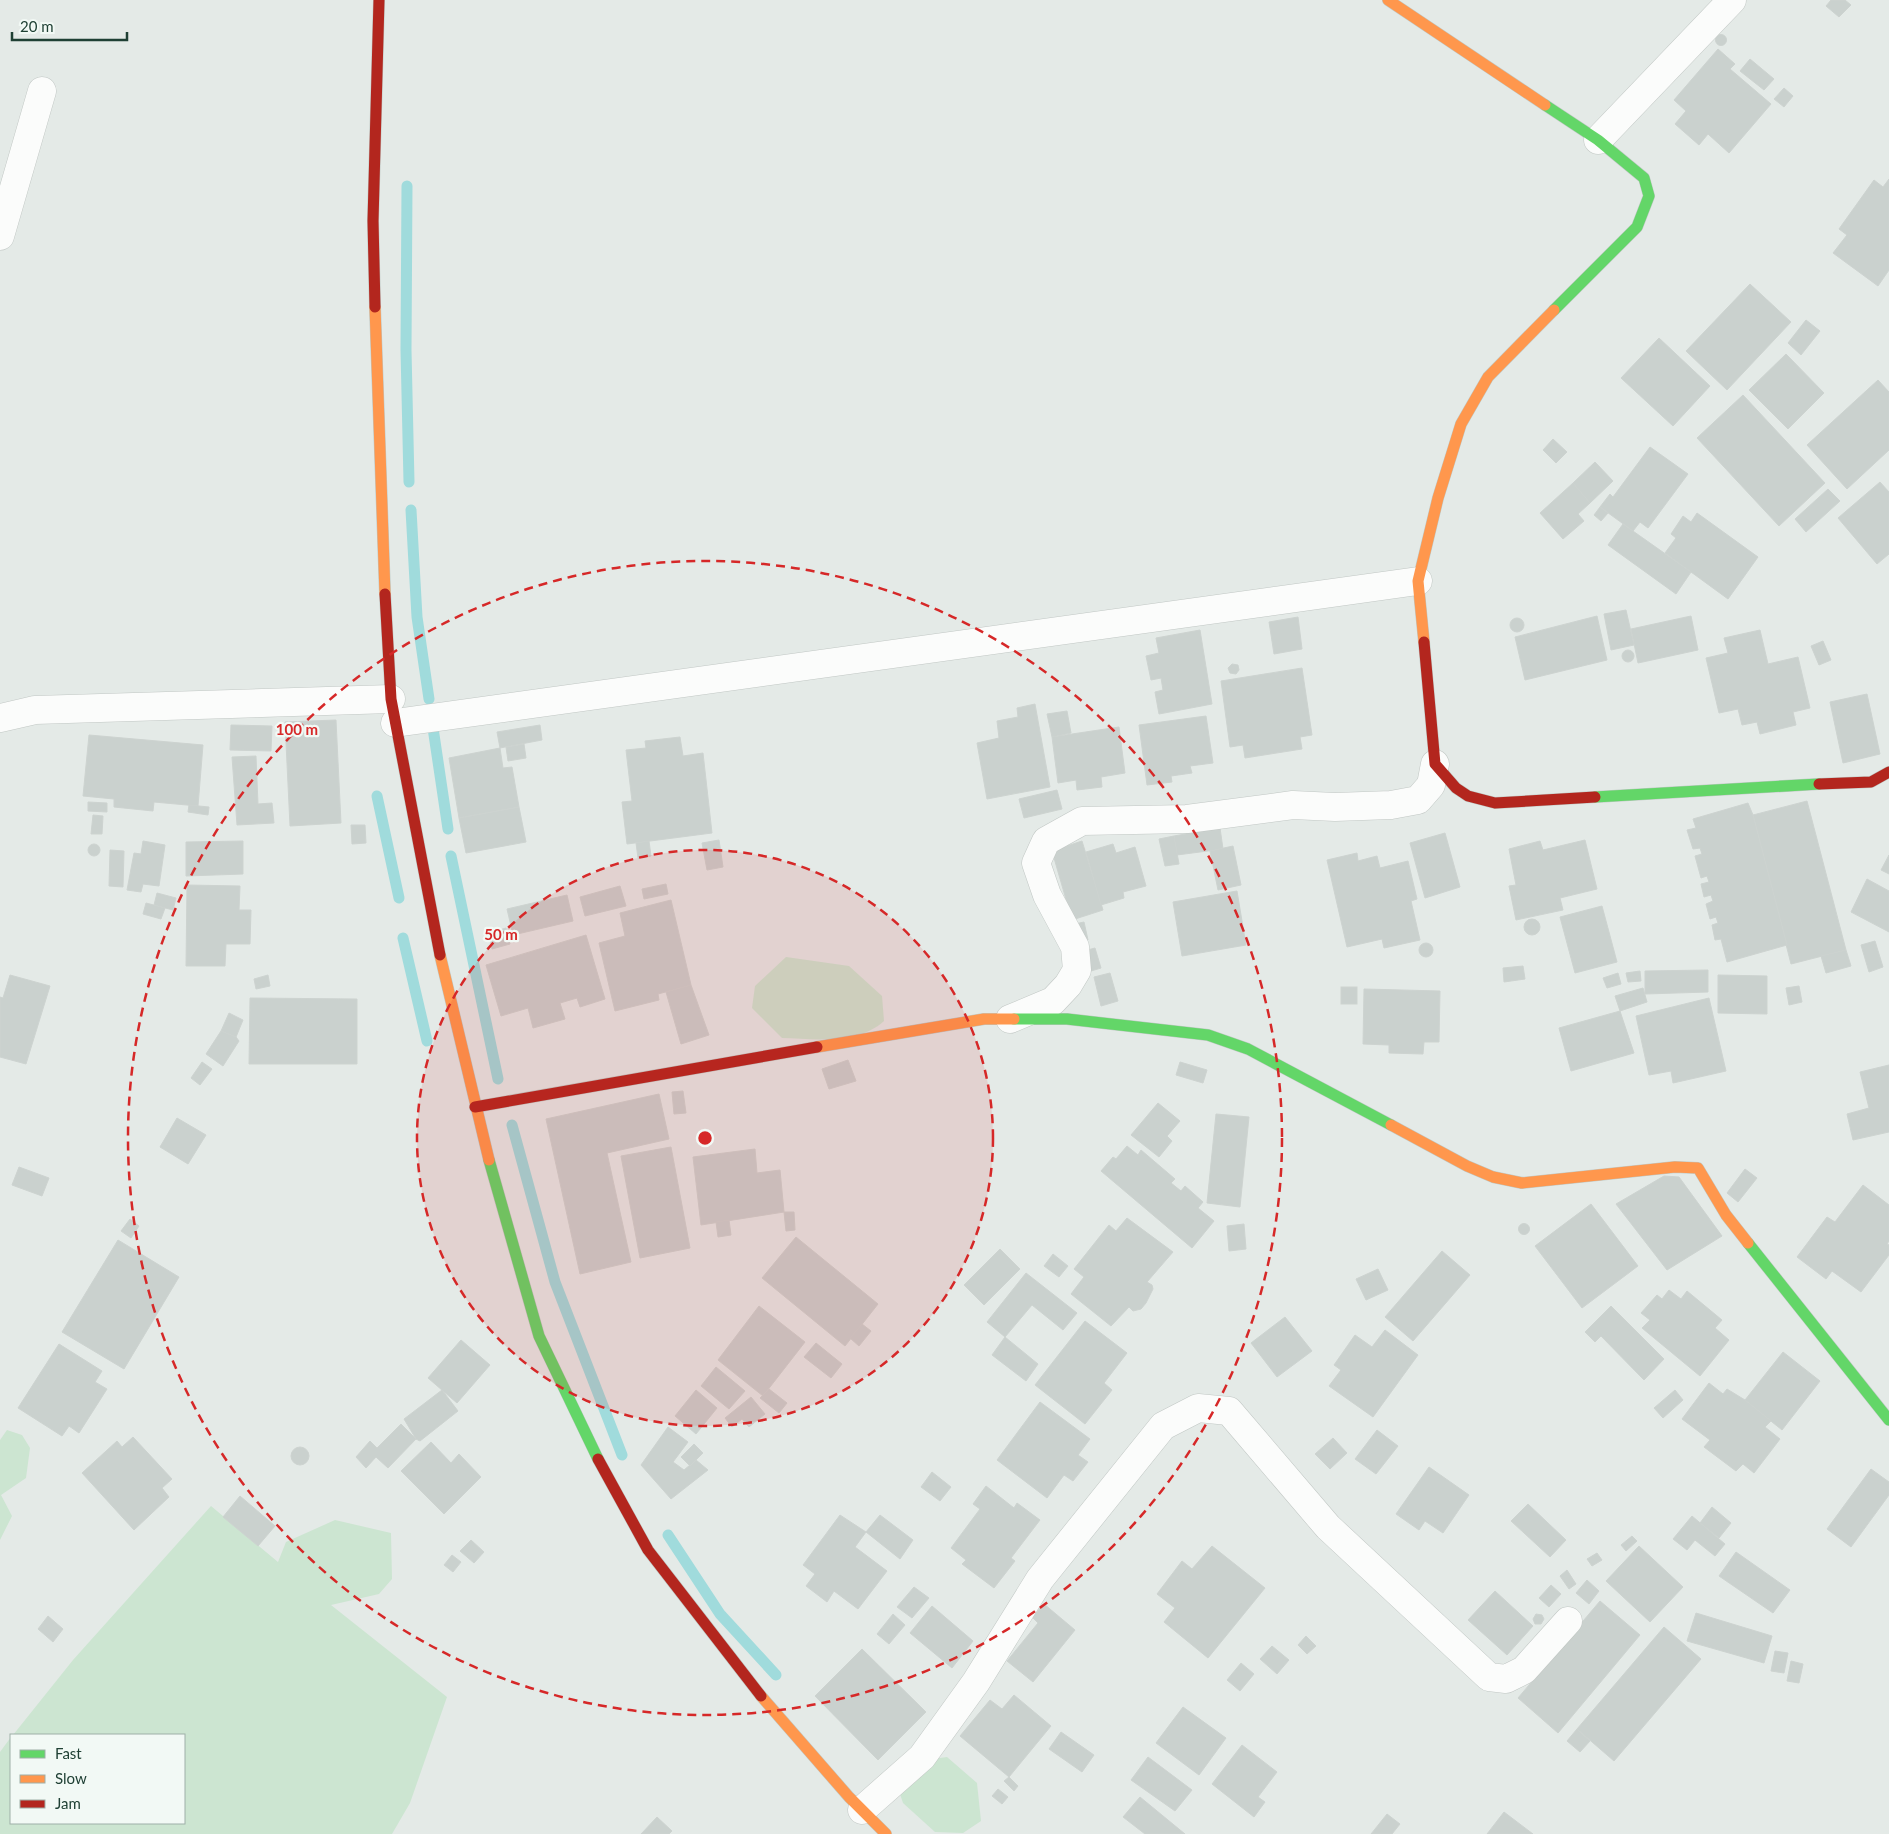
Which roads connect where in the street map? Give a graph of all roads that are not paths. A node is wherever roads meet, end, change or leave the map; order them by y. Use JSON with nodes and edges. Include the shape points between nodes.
{"nodes":[{"id":1,"x":379,"y":0,"type":"edge"},
{"id":2,"x":1388,"y":0,"type":"edge"},
{"id":3,"x":1732,"y":0,"type":"edge"},
{"id":4,"x":42,"y":91,"type":"dead end"},
{"id":5,"x":1598,"y":140,"type":"junction"},
{"id":6,"x":0,"y":236,"type":"edge"},
{"id":7,"x":1418,"y":581,"type":"junction"},
{"id":8,"x":393,"y":711,"type":"junction"},
{"id":9,"x":0,"y":718,"type":"edge"},
{"id":10,"x":1435,"y":764,"type":"junction"},
{"id":11,"x":1889,"y":772,"type":"edge"},
{"id":12,"x":1010,"y":1019,"type":"junction"},
{"id":13,"x":475,"y":1107,"type":"junction"},
{"id":14,"x":1889,"y":1420,"type":"edge"},
{"id":15,"x":1568,"y":1621,"type":"dead end"},
{"id":16,"x":862,"y":1810,"type":"junction"},
{"id":17,"x":886,"y":1834,"type":"edge"}],
"edges":[{"from":1,"to":8,"type":"street","via":[[373,221],[382,546]]},
{"from":2,"to":5,"type":"street"},
{"from":3,"to":5,"type":"street"},
{"from":4,"to":6,"type":"street"},
{"from":5,"to":7,"type":"street","via":[[1644,178],[1649,196],[1637,227],[1488,377],[1461,424],[1438,498]]},
{"from":7,"to":8,"type":"street"},
{"from":7,"to":10,"type":"street"},
{"from":8,"to":9,"type":"street","via":[[35,710]]},
{"from":8,"to":13,"type":"street","via":[[438,947]]},
{"from":10,"to":11,"type":"street","via":[[1445,780],[1459,792],[1485,803],[1521,804],[1712,788],[1871,782]]},
{"from":10,"to":12,"type":"street","via":[[1431,785],[1418,800],[1390,805],[1293,806],[1187,819],[1082,821],[1046,841],[1036,863],[1047,895],[1075,947],[1077,970],[1052,1002]]},
{"from":12,"to":13,"type":"street","via":[[984,1019]]},
{"from":12,"to":14,"type":"street","via":[[1067,1019],[1208,1035],[1248,1049],[1493,1177],[1522,1183],[1675,1167],[1698,1168],[1726,1215]]},
{"from":13,"to":16,"type":"street","via":[[540,1336],[610,1484],[648,1550],[742,1674]]},
{"from":15,"to":16,"type":"street","via":[[1524,1670],[1506,1679],[1488,1677],[1328,1527],[1229,1411],[1198,1408],[1163,1426],[1040,1578],[976,1682],[922,1757]]},
{"from":16,"to":17,"type":"street"}]}
